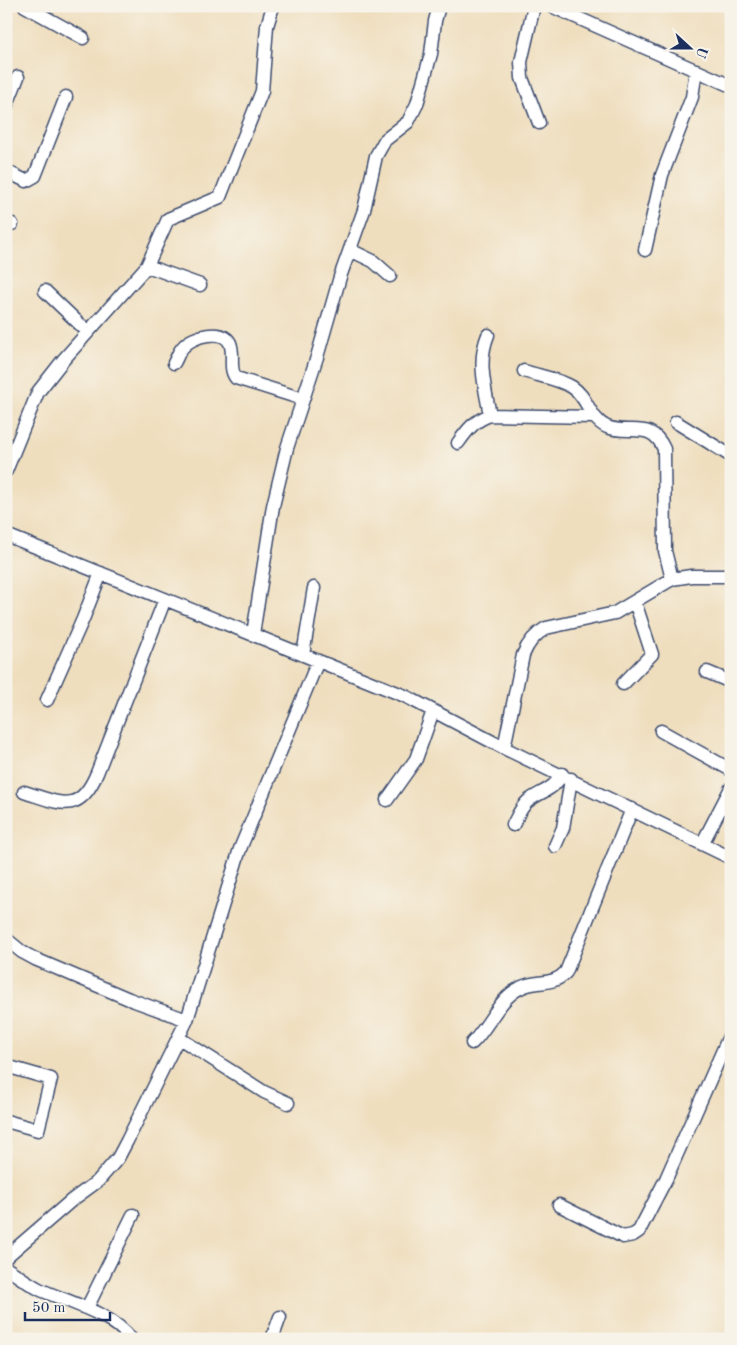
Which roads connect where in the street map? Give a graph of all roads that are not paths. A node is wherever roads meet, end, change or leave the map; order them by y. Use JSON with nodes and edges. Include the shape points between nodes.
{"nodes":[{"id":1,"x":25,"y":6,"type":"edge"},
{"id":2,"x":273,"y":6,"type":"edge"},
{"id":3,"x":439,"y":6,"type":"edge"},
{"id":4,"x":534,"y":6,"type":"edge"},
{"id":5,"x":551,"y":6,"type":"edge"},
{"id":6,"x":83,"y":38,"type":"dead end"},
{"id":7,"x":696,"y":70,"type":"junction"},
{"id":8,"x":18,"y":77,"type":"dead end"},
{"id":9,"x":731,"y":86,"type":"edge"},
{"id":10,"x":66,"y":97,"type":"dead end"},
{"id":11,"x":6,"y":107,"type":"edge"},
{"id":12,"x":539,"y":123,"type":"dead end"},
{"id":13,"x":6,"y":171,"type":"edge"},
{"id":14,"x":350,"y":250,"type":"junction"},
{"id":15,"x":645,"y":250,"type":"dead end"},
{"id":16,"x":147,"y":266,"type":"junction"},
{"id":17,"x":390,"y":276,"type":"dead end"},
{"id":18,"x":200,"y":286,"type":"dead end"},
{"id":19,"x":45,"y":291,"type":"dead end"},
{"id":20,"x":88,"y":332,"type":"junction"},
{"id":21,"x":488,"y":335,"type":"dead end"},
{"id":22,"x":174,"y":364,"type":"dead end"},
{"id":23,"x":524,"y":371,"type":"dead end"},
{"id":24,"x":303,"y":399,"type":"junction"},
{"id":25,"x":490,"y":415,"type":"junction"},
{"id":26,"x":593,"y":417,"type":"junction"},
{"id":27,"x":676,"y":422,"type":"dead end"},
{"id":28,"x":458,"y":443,"type":"dead end"},
{"id":29,"x":731,"y":456,"type":"edge"},
{"id":30,"x":6,"y":471,"type":"edge"},
{"id":31,"x":6,"y":535,"type":"edge"},
{"id":32,"x":100,"y":573,"type":"junction"},
{"id":33,"x":731,"y":576,"type":"edge"},
{"id":34,"x":672,"y":578,"type":"junction"},
{"id":35,"x":314,"y":588,"type":"dead end"},
{"id":36,"x":165,"y":599,"type":"junction"},
{"id":37,"x":635,"y":602,"type":"junction"},
{"id":38,"x":253,"y":634,"type":"junction"},
{"id":39,"x":303,"y":654,"type":"junction"},
{"id":40,"x":318,"y":661,"type":"junction"},
{"id":41,"x":707,"y":672,"type":"dead end"},
{"id":42,"x":731,"y":682,"type":"edge"},
{"id":43,"x":623,"y":684,"type":"dead end"},
{"id":44,"x":47,"y":700,"type":"dead end"},
{"id":45,"x":433,"y":711,"type":"junction"},
{"id":46,"x":660,"y":731,"type":"dead end"},
{"id":47,"x":504,"y":748,"type":"junction"},
{"id":48,"x":731,"y":770,"type":"edge"},
{"id":49,"x":566,"y":776,"type":"junction"},
{"id":50,"x":731,"y":788,"type":"edge"},
{"id":51,"x":24,"y":792,"type":"dead end"},
{"id":52,"x":387,"y":800,"type":"dead end"},
{"id":53,"x":632,"y":809,"type":"junction"},
{"id":54,"x":513,"y":825,"type":"dead end"},
{"id":55,"x":702,"y":844,"type":"junction"},
{"id":56,"x":555,"y":846,"type":"dead end"},
{"id":57,"x":731,"y":858,"type":"edge"},
{"id":58,"x":6,"y":939,"type":"edge"},
{"id":59,"x":187,"y":1020,"type":"junction"},
{"id":60,"x":731,"y":1032,"type":"edge"},
{"id":61,"x":179,"y":1038,"type":"junction"},
{"id":62,"x":472,"y":1043,"type":"dead end"},
{"id":63,"x":6,"y":1066,"type":"edge"},
{"id":64,"x":288,"y":1103,"type":"dead end"},
{"id":65,"x":6,"y":1121,"type":"edge"},
{"id":66,"x":559,"y":1204,"type":"dead end"},
{"id":67,"x":133,"y":1215,"type":"dead end"},
{"id":68,"x":6,"y":1257,"type":"edge"},
{"id":69,"x":6,"y":1268,"type":"edge"},
{"id":70,"x":87,"y":1308,"type":"junction"},
{"id":71,"x":280,"y":1317,"type":"dead end"},
{"id":72,"x":131,"y":1339,"type":"edge"},
{"id":73,"x":272,"y":1339,"type":"edge"}],
"edges":[{"from":1,"to":6,"type":"street"},
{"from":2,"to":16,"type":"street","via":[[267,26],[262,91],[220,197],[168,219]]},
{"from":3,"to":14,"type":"street","via":[[431,54],[417,104],[408,122],[381,145]]},
{"from":4,"to":12,"type":"street","via":[[521,62],[522,78]]},
{"from":5,"to":7,"type":"street"},
{"from":7,"to":9,"type":"street"},
{"from":7,"to":15,"type":"street","via":[[692,97],[662,175]]},
{"from":8,"to":11,"type":"street"},
{"from":10,"to":13,"type":"street","via":[[35,176],[26,181]]},
{"from":14,"to":17,"type":"street","via":[[374,261]]},
{"from":14,"to":24,"type":"street"},
{"from":16,"to":18,"type":"street"},
{"from":16,"to":20,"type":"street"},
{"from":19,"to":20,"type":"street"},
{"from":20,"to":30,"type":"street","via":[[38,392]]},
{"from":21,"to":25,"type":"street","via":[[483,347],[482,367]]},
{"from":22,"to":24,"type":"street","via":[[183,346],[194,338],[223,337],[231,346],[232,370],[236,378]]},
{"from":23,"to":26,"type":"street","via":[[572,387]]},
{"from":24,"to":38,"type":"street","via":[[273,506]]},
{"from":25,"to":26,"type":"street"},
{"from":25,"to":28,"type":"street","via":[[470,426]]},
{"from":26,"to":34,"type":"street","via":[[610,428],[647,431],[660,441],[664,449],[665,551]]},
{"from":27,"to":29,"type":"street"},
{"from":31,"to":32,"type":"street"},
{"from":32,"to":36,"type":"street"},
{"from":32,"to":44,"type":"street"},
{"from":33,"to":34,"type":"street"},
{"from":34,"to":37,"type":"street"},
{"from":35,"to":39,"type":"street"},
{"from":36,"to":38,"type":"street"},
{"from":36,"to":51,"type":"street","via":[[86,796],[72,803]]},
{"from":37,"to":43,"type":"street","via":[[652,654]]},
{"from":37,"to":47,"type":"street","via":[[616,613],[546,628],[532,638],[523,655]]},
{"from":38,"to":39,"type":"street"},
{"from":39,"to":40,"type":"street"},
{"from":40,"to":45,"type":"street","via":[[405,696]]},
{"from":40,"to":59,"type":"street","via":[[240,849]]},
{"from":41,"to":42,"type":"street"},
{"from":45,"to":47,"type":"street"},
{"from":45,"to":52,"type":"street","via":[[416,759]]},
{"from":46,"to":48,"type":"street"},
{"from":47,"to":49,"type":"street"},
{"from":49,"to":53,"type":"street"},
{"from":49,"to":54,"type":"street","via":[[548,792],[527,802]]},
{"from":49,"to":56,"type":"street","via":[[563,828]]},
{"from":50,"to":55,"type":"street"},
{"from":53,"to":55,"type":"street"},
{"from":53,"to":62,"type":"street","via":[[566,972],[557,980],[528,984],[514,991]]},
{"from":55,"to":57,"type":"street"},
{"from":58,"to":59,"type":"street","via":[[35,959]]},
{"from":59,"to":61,"type":"street"},
{"from":60,"to":66,"type":"street","via":[[666,1179],[639,1231],[623,1237]]},
{"from":61,"to":64,"type":"street","via":[[264,1092]]},
{"from":61,"to":68,"type":"street","via":[[108,1171]]},
{"from":63,"to":65,"type":"street","via":[[51,1079],[38,1130]]},
{"from":67,"to":70,"type":"street"},
{"from":69,"to":70,"type":"street","via":[[38,1288]]},
{"from":70,"to":72,"type":"street","via":[[119,1327]]},
{"from":71,"to":73,"type":"street"}]}
